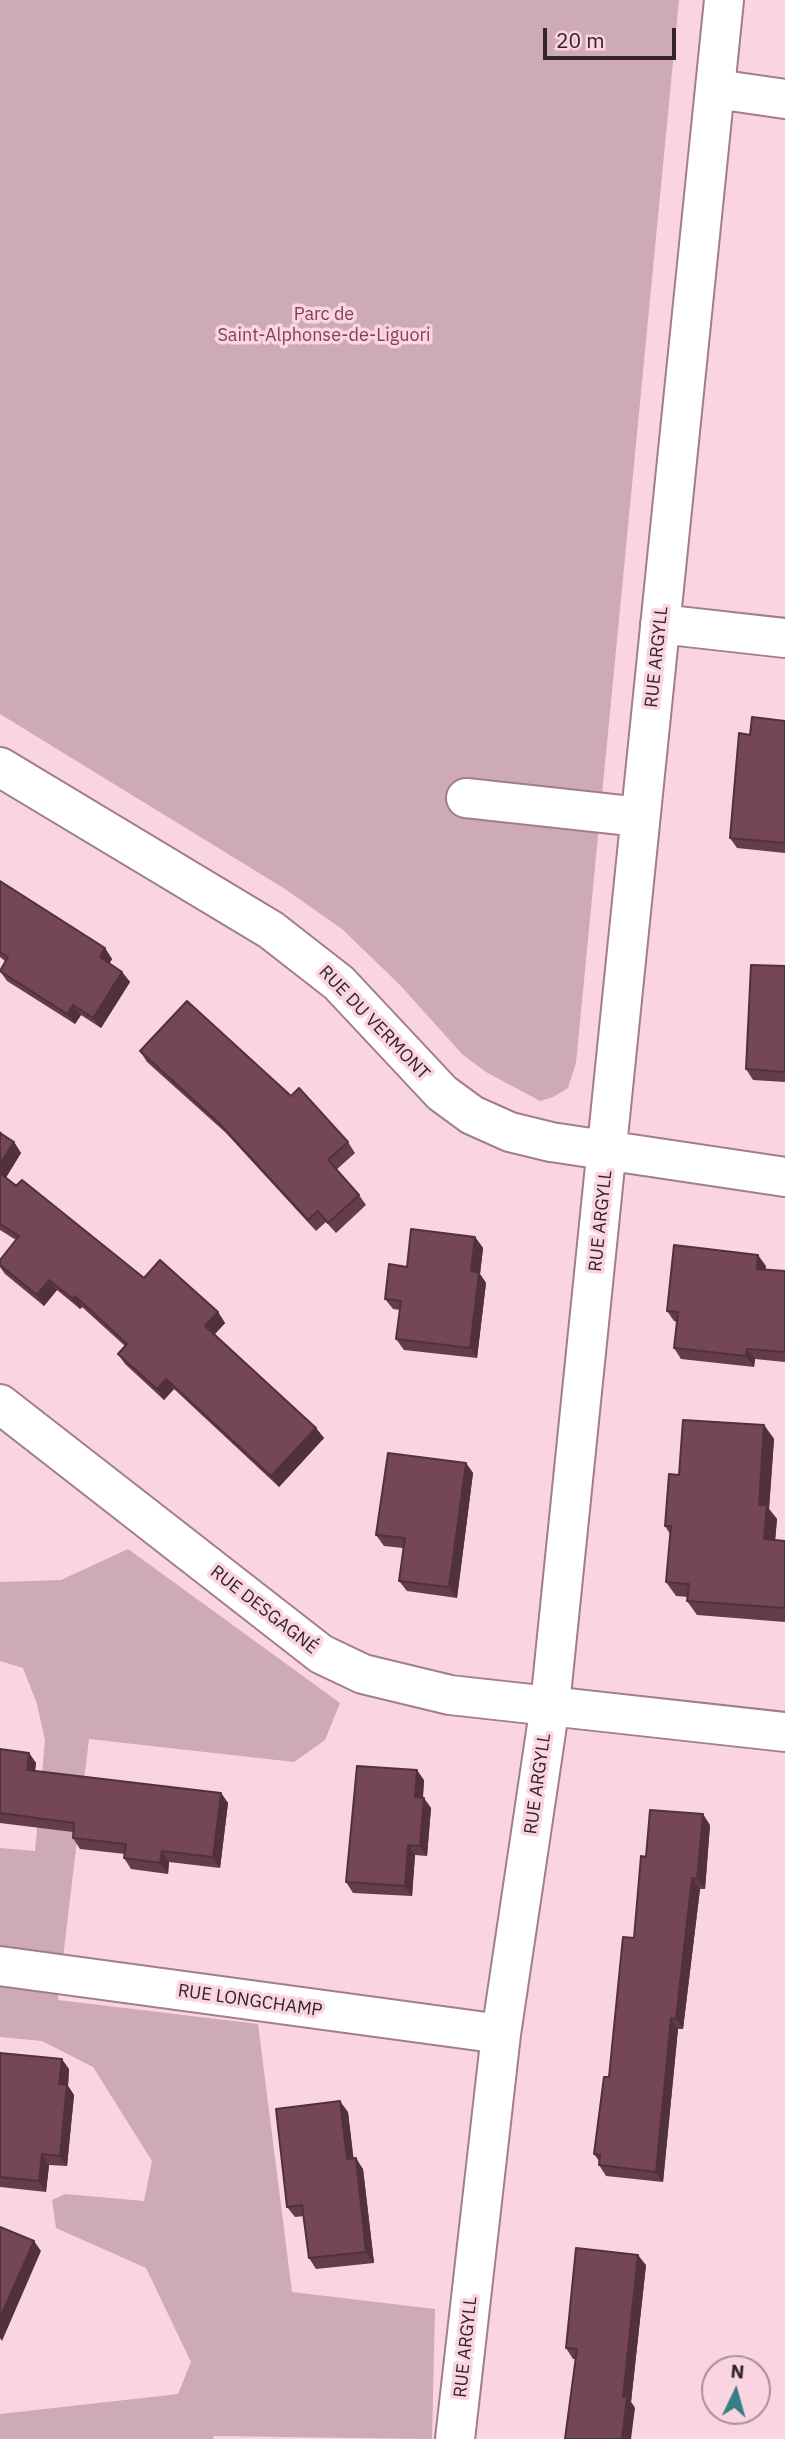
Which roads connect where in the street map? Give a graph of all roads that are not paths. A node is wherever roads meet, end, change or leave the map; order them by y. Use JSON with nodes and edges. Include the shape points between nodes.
{"nodes":[{"id":1,"x":724,"y":0,"type":"edge"},
{"id":2,"x":716,"y":89,"type":"junction"},
{"id":3,"x":785,"y":99,"type":"edge"},
{"id":4,"x":660,"y":624,"type":"junction"},
{"id":5,"x":785,"y":638,"type":"edge"},
{"id":6,"x":0,"y":767,"type":"edge"},
{"id":7,"x":466,"y":798,"type":"dead end"},
{"id":8,"x":640,"y":817,"type":"junction"},
{"id":9,"x":608,"y":1152,"type":"junction"},
{"id":10,"x":785,"y":1177,"type":"edge"},
{"id":11,"x":0,"y":1404,"type":"edge"},
{"id":12,"x":550,"y":1705,"type":"junction"},
{"id":13,"x":785,"y":1732,"type":"edge"},
{"id":14,"x":0,"y":1966,"type":"edge"},
{"id":15,"x":501,"y":2034,"type":"junction"},
{"id":16,"x":455,"y":2439,"type":"edge"}],
"edges":[{"from":1,"to":2,"type":"street","name":"RUE ARGYLL"},
{"from":2,"to":3,"type":"street"},
{"from":2,"to":4,"type":"street","name":"RUE ARGYLL"},
{"from":4,"to":5,"type":"street"},
{"from":4,"to":8,"type":"street","name":"RUE ARGYLL"},
{"from":6,"to":9,"type":"street","name":"RUE DU VERMONT","via":[[271,930],[308,957],[339,983],[442,1093],[472,1115],[510,1132]]},
{"from":7,"to":8,"type":"street"},
{"from":8,"to":9,"type":"street","name":"RUE ARGYLL"},
{"from":9,"to":10,"type":"street","name":"RUE DU VERMONT"},
{"from":9,"to":12,"type":"street","name":"RUE ARGYLL"},
{"from":11,"to":12,"type":"street","name":"RUE DESGAGNÉ","via":[[321,1654],[363,1674],[450,1695]]},
{"from":12,"to":13,"type":"street","name":"RUE DESGAGNÉ"},
{"from":12,"to":15,"type":"street","name":"RUE ARGYLL"},
{"from":14,"to":15,"type":"street","name":"RUE LONGCHAMP"},
{"from":15,"to":16,"type":"street","name":"RUE ARGYLL"}]}
